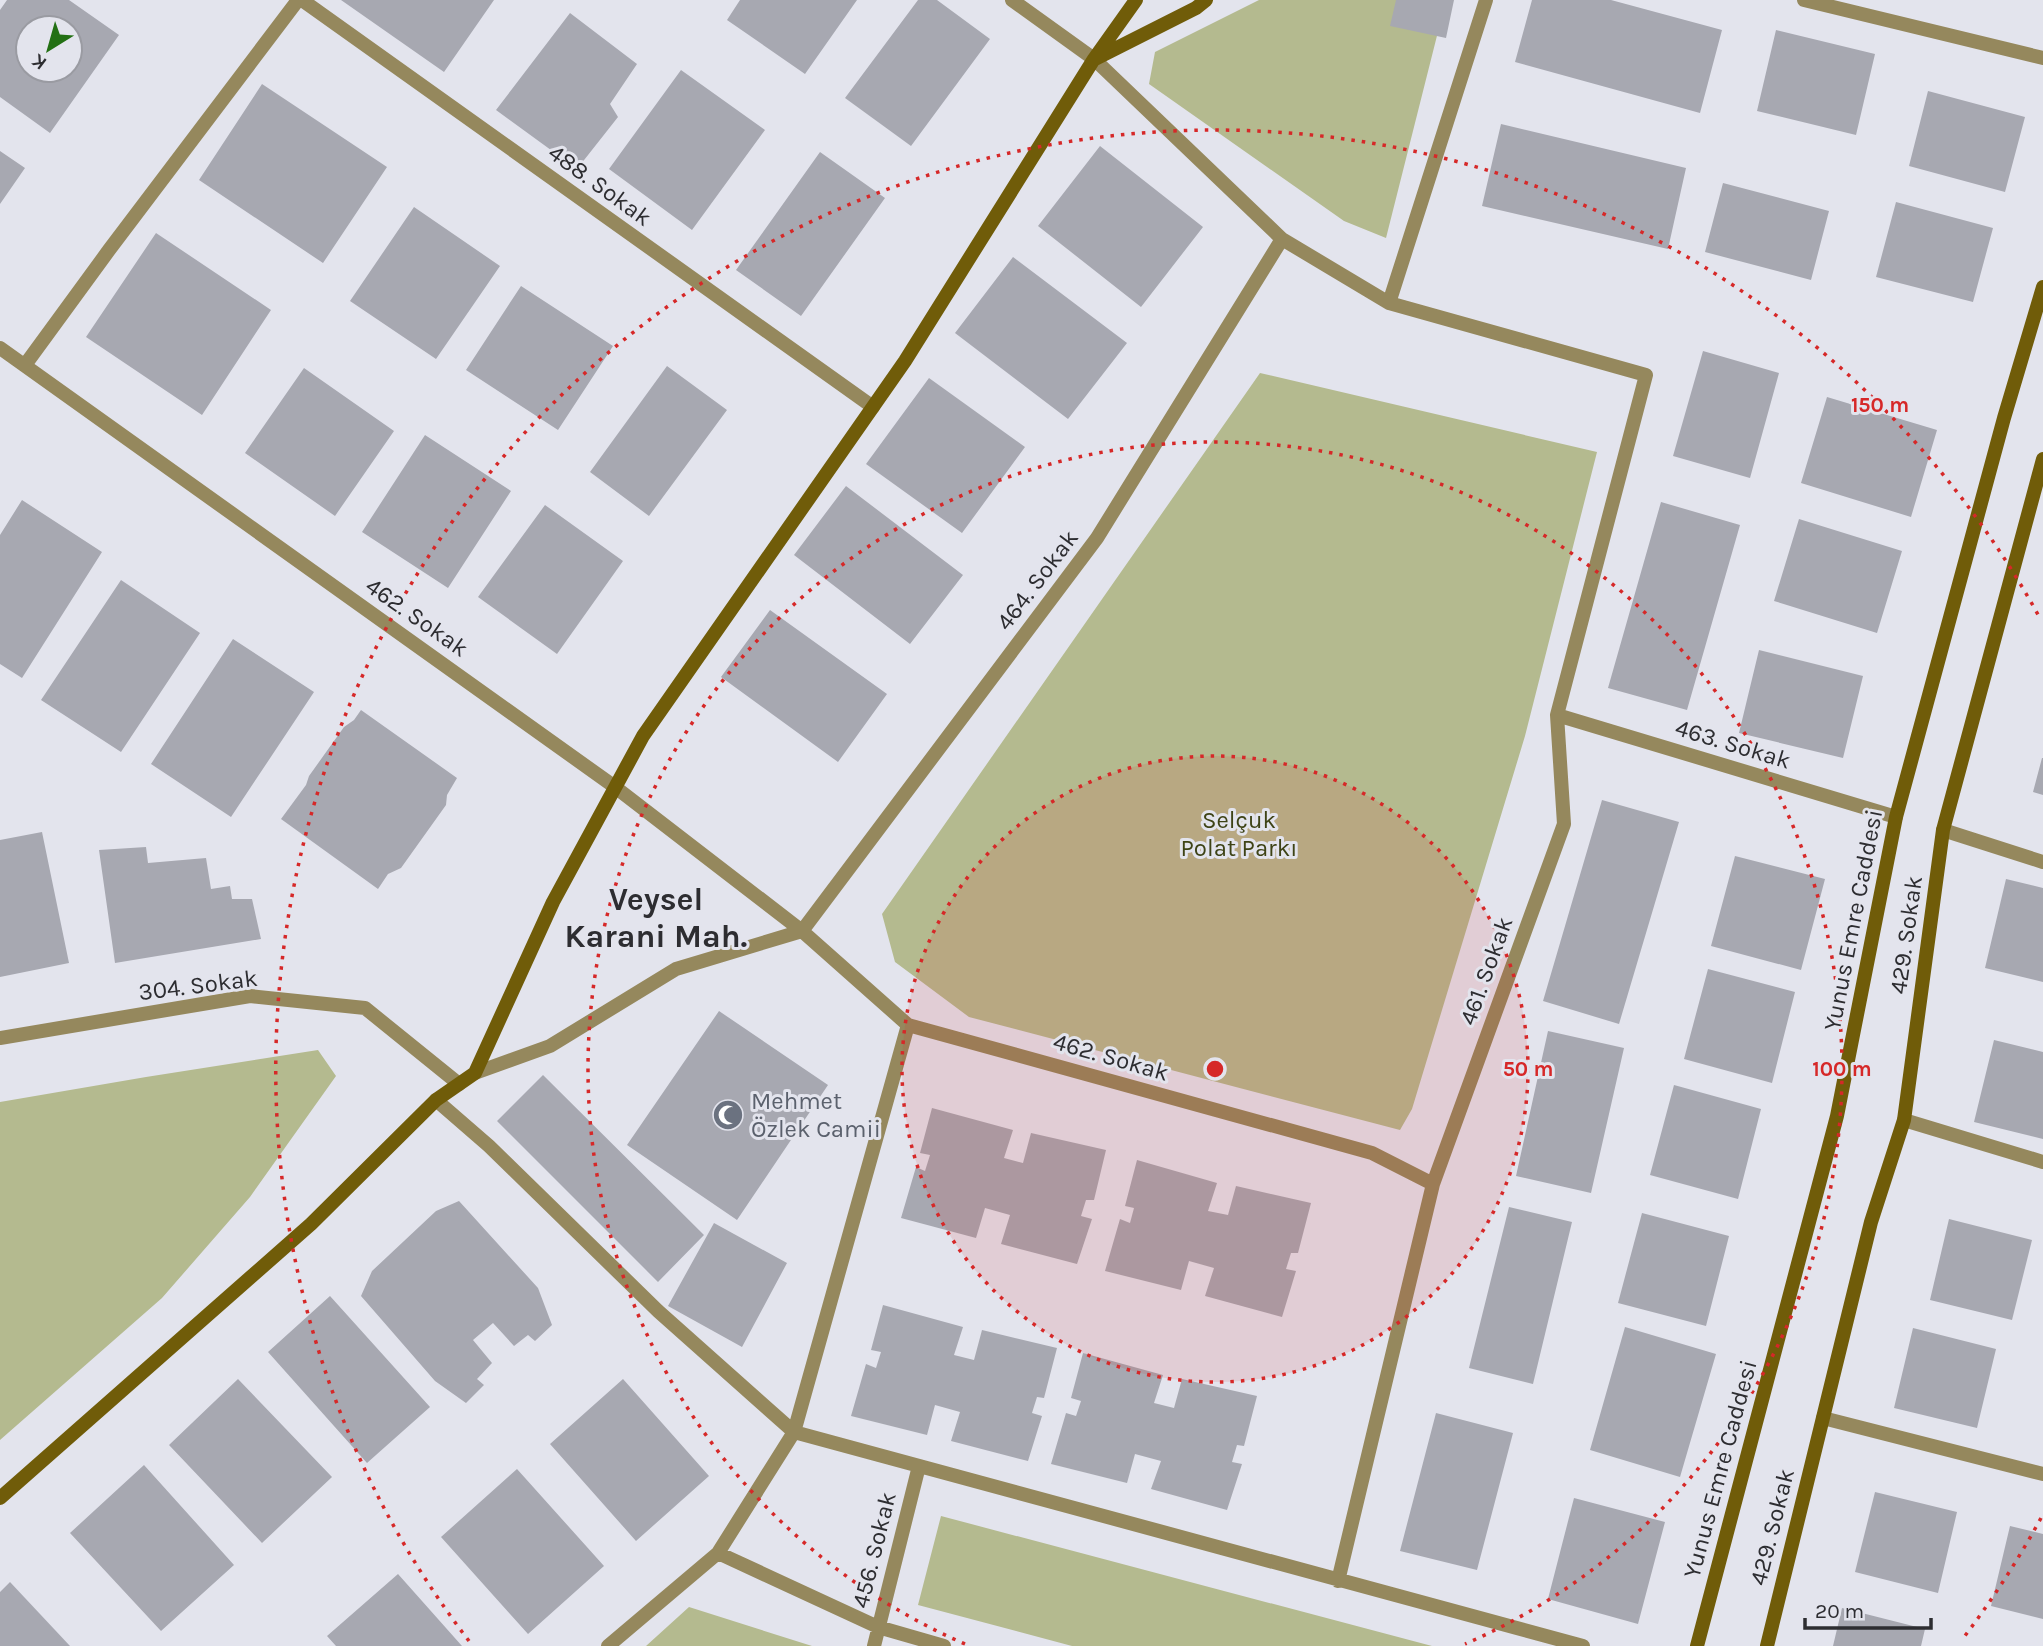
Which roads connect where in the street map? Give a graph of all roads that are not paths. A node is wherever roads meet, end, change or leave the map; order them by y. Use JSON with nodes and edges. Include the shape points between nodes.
{"nodes":[{"id":1,"x":300,"y":0,"type":"edge"},
{"id":2,"x":1012,"y":0,"type":"edge"},
{"id":3,"x":1136,"y":0,"type":"edge"},
{"id":4,"x":1206,"y":0,"type":"edge"},
{"id":5,"x":1486,"y":0,"type":"edge"},
{"id":6,"x":1804,"y":0,"type":"edge"},
{"id":7,"x":2043,"y":58,"type":"edge"},
{"id":8,"x":1094,"y":60,"type":"junction"},
{"id":9,"x":1282,"y":239,"type":"junction"},
{"id":10,"x":2043,"y":287,"type":"edge"},
{"id":11,"x":1389,"y":303,"type":"junction"},
{"id":12,"x":0,"y":348,"type":"edge"},
{"id":13,"x":25,"y":365,"type":"junction"},
{"id":14,"x":873,"y":407,"type":"junction"},
{"id":15,"x":2043,"y":459,"type":"edge"},
{"id":16,"x":1557,"y":715,"type":"junction"},
{"id":17,"x":615,"y":786,"type":"junction"},
{"id":18,"x":1896,"y":817,"type":"junction"},
{"id":19,"x":1943,"y":830,"type":"junction"},
{"id":20,"x":2043,"y":862,"type":"edge"},
{"id":21,"x":802,"y":931,"type":"junction"},
{"id":22,"x":908,"y":1025,"type":"junction"},
{"id":23,"x":0,"y":1038,"type":"edge"},
{"id":24,"x":475,"y":1073,"type":"junction"},
{"id":25,"x":459,"y":1084,"type":"junction"},
{"id":26,"x":436,"y":1100,"type":"junction"},
{"id":27,"x":1904,"y":1121,"type":"junction"},
{"id":28,"x":2043,"y":1162,"type":"edge"},
{"id":29,"x":1433,"y":1184,"type":"junction"},
{"id":30,"x":1823,"y":1418,"type":"junction"},
{"id":31,"x":794,"y":1432,"type":"junction"},
{"id":32,"x":919,"y":1466,"type":"junction"},
{"id":33,"x":2043,"y":1474,"type":"edge"},
{"id":34,"x":0,"y":1498,"type":"edge"},
{"id":35,"x":718,"y":1553,"type":"junction"},
{"id":36,"x":1338,"y":1581,"type":"junction"},
{"id":37,"x":878,"y":1627,"type":"junction"},
{"id":38,"x":608,"y":1646,"type":"edge"},
{"id":39,"x":874,"y":1646,"type":"edge"},
{"id":40,"x":944,"y":1646,"type":"edge"},
{"id":41,"x":1583,"y":1646,"type":"edge"},
{"id":42,"x":1697,"y":1646,"type":"edge"},
{"id":43,"x":1767,"y":1646,"type":"edge"}],
"edges":[{"from":1,"to":13,"type":"street"},
{"from":1,"to":14,"type":"street","name":"488. Sokak"},
{"from":2,"to":8,"type":"street"},
{"from":3,"to":8,"type":"main road"},
{"from":4,"to":8,"type":"main road"},
{"from":5,"to":11,"type":"street"},
{"from":6,"to":7,"type":"street"},
{"from":8,"to":9,"type":"street"},
{"from":8,"to":14,"type":"main road"},
{"from":9,"to":11,"type":"street"},
{"from":9,"to":21,"type":"street","name":"464. Sokak","via":[[1097,538]]},
{"from":10,"to":18,"type":"main road","name":"Yunus Emre Caddesi"},
{"from":11,"to":16,"type":"street","name":"461. Sokak","via":[[1646,375]]},
{"from":12,"to":13,"type":"street","name":"462. Sokak"},
{"from":13,"to":17,"type":"street","name":"462. Sokak"},
{"from":14,"to":17,"type":"main road","via":[[643,736]]},
{"from":15,"to":19,"type":"main road","name":"429. Sokak"},
{"from":16,"to":18,"type":"street","name":"463. Sokak"},
{"from":16,"to":29,"type":"street","name":"461. Sokak","via":[[1564,824]]},
{"from":17,"to":21,"type":"street","name":"462. Sokak"},
{"from":17,"to":24,"type":"main road","via":[[553,902]]},
{"from":18,"to":42,"type":"main road","name":"Yunus Emre Caddesi","via":[[1837,1116]]},
{"from":19,"to":20,"type":"street"},
{"from":19,"to":27,"type":"main road","name":"429. Sokak"},
{"from":21,"to":22,"type":"street","name":"462. Sokak"},
{"from":21,"to":24,"type":"street","via":[[676,969],[550,1046]]},
{"from":22,"to":29,"type":"street","name":"462. Sokak","via":[[1371,1153]]},
{"from":22,"to":31,"type":"street"},
{"from":23,"to":25,"type":"street","name":"304. Sokak","via":[[250,996],[365,1009]]},
{"from":24,"to":25,"type":"main road"},
{"from":25,"to":26,"type":"main road"},
{"from":26,"to":31,"type":"street","via":[[658,1311]]},
{"from":26,"to":34,"type":"main road","via":[[311,1224]]},
{"from":27,"to":28,"type":"street"},
{"from":27,"to":30,"type":"main road","name":"429. Sokak","via":[[1871,1222]]},
{"from":29,"to":36,"type":"street","name":"461. Sokak"},
{"from":30,"to":33,"type":"street"},
{"from":30,"to":43,"type":"main road","name":"429. Sokak"},
{"from":31,"to":32,"type":"street"},
{"from":31,"to":35,"type":"street"},
{"from":32,"to":36,"type":"street"},
{"from":32,"to":37,"type":"street","name":"456. Sokak"},
{"from":35,"to":37,"type":"street"},
{"from":35,"to":38,"type":"street"},
{"from":36,"to":41,"type":"street"},
{"from":37,"to":39,"type":"street","name":"456. Sokak"},
{"from":37,"to":40,"type":"street"}]}
